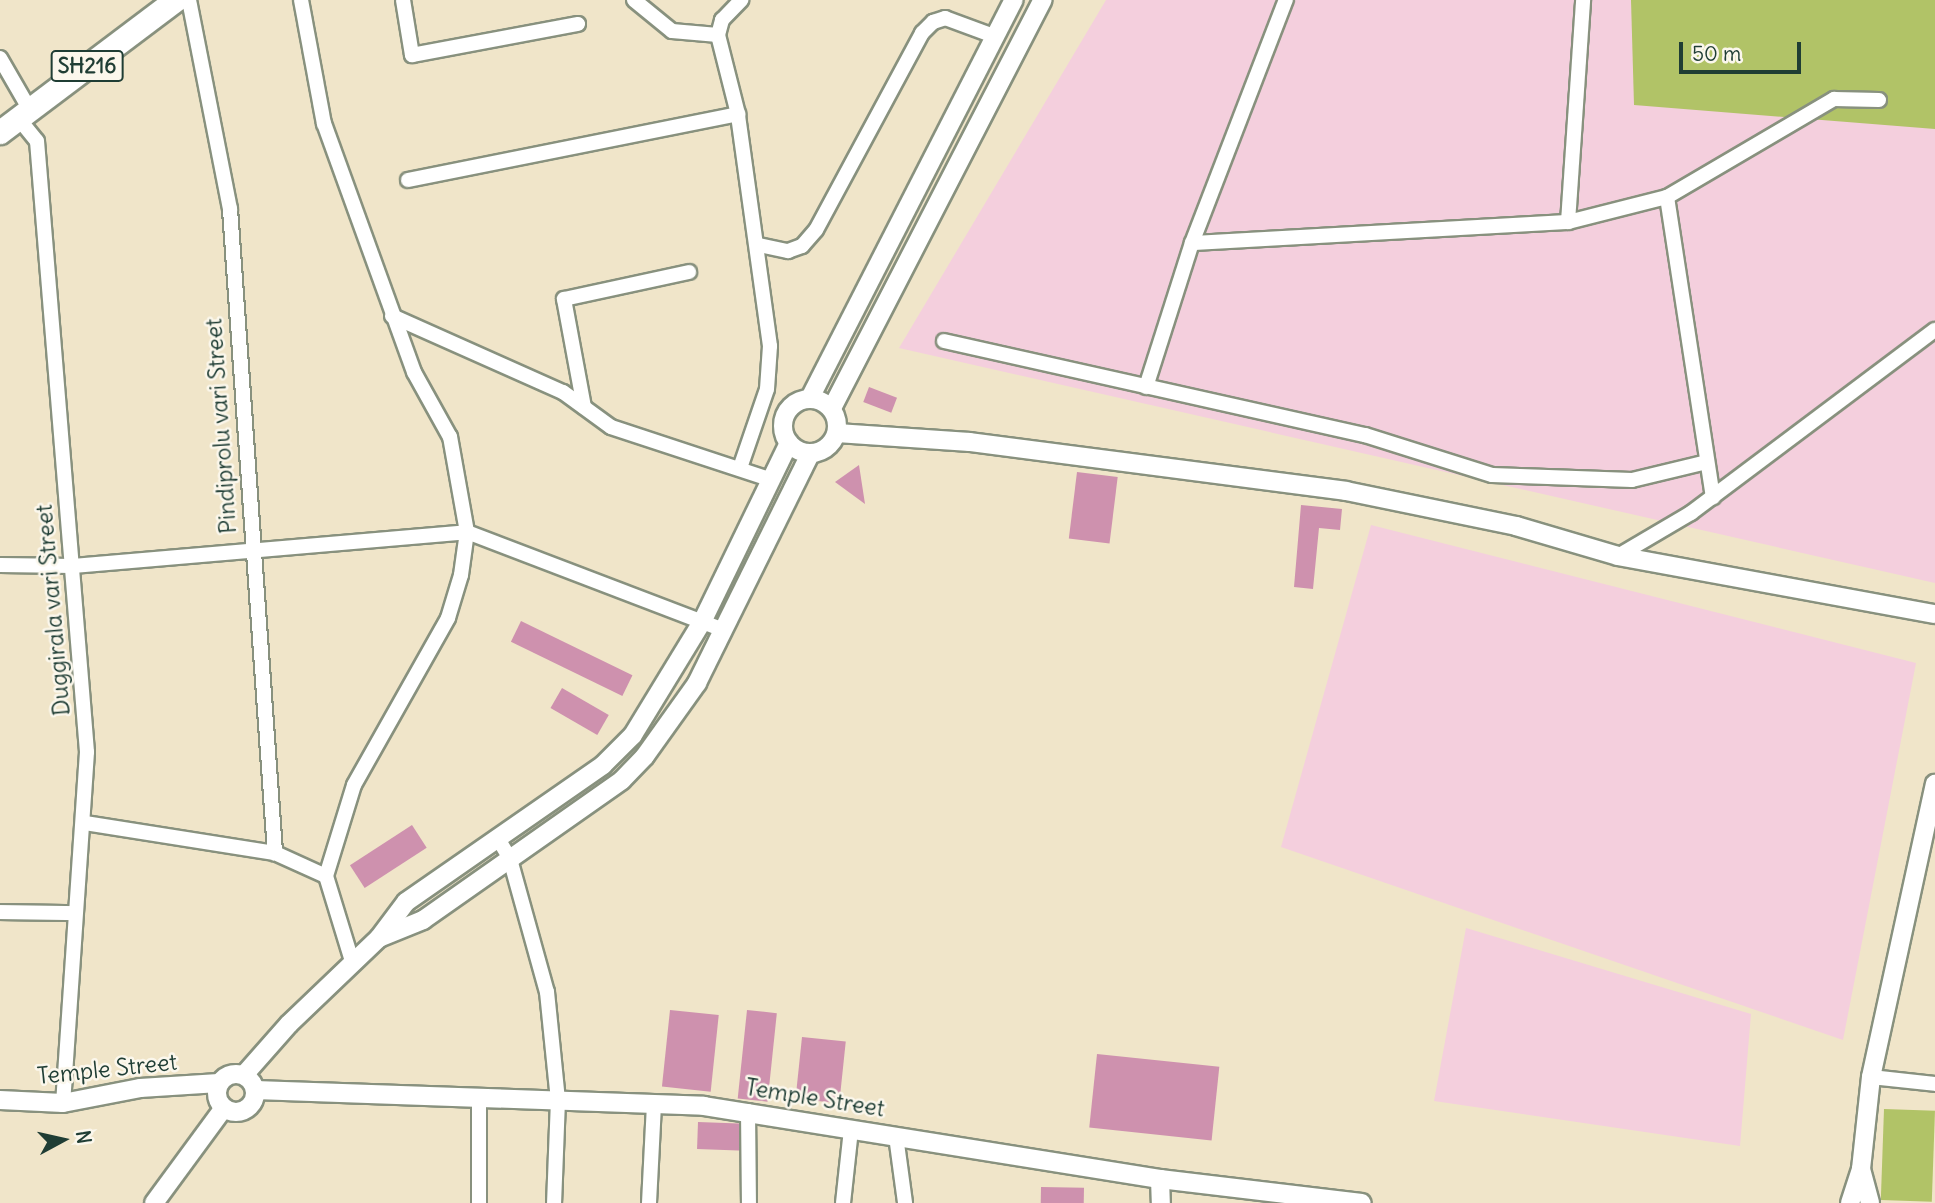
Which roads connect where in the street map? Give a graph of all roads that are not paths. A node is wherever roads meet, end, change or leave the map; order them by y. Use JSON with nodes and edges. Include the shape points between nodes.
{"nodes":[{"id":1,"x":175,"y":0,"type":"edge"},
{"id":2,"x":189,"y":0,"type":"edge"},
{"id":3,"x":301,"y":0,"type":"edge"},
{"id":4,"x":403,"y":0,"type":"edge"},
{"id":5,"x":634,"y":0,"type":"edge"},
{"id":6,"x":741,"y":0,"type":"edge"},
{"id":7,"x":1014,"y":0,"type":"edge"},
{"id":8,"x":1043,"y":0,"type":"edge"},
{"id":9,"x":1286,"y":0,"type":"edge"},
{"id":10,"x":1583,"y":0,"type":"edge"},
{"id":11,"x":578,"y":24,"type":"dead end"},
{"id":12,"x":718,"y":35,"type":"junction"},
{"id":13,"x":994,"y":36,"type":"junction"},
{"id":14,"x":0,"y":58,"type":"edge"},
{"id":15,"x":1879,"y":100,"type":"dead end"},
{"id":16,"x":738,"y":114,"type":"junction"},
{"id":17,"x":16,"y":120,"type":"edge"},
{"id":18,"x":408,"y":180,"type":"dead end"},
{"id":19,"x":1667,"y":197,"type":"junction"},
{"id":20,"x":1568,"y":222,"type":"junction"},
{"id":21,"x":1192,"y":243,"type":"junction"},
{"id":22,"x":758,"y":245,"type":"junction"},
{"id":23,"x":689,"y":272,"type":"dead end"},
{"id":24,"x":392,"y":316,"type":"junction"},
{"id":25,"x":1935,"y":330,"type":"edge"},
{"id":26,"x":944,"y":341,"type":"dead end"},
{"id":27,"x":1146,"y":387,"type":"junction"},
{"id":28,"x":810,"y":398,"type":"junction"},
{"id":29,"x":584,"y":407,"type":"junction"},
{"id":30,"x":832,"y":408,"type":"junction"},
{"id":31,"x":837,"y":433,"type":"junction"},
{"id":32,"x":789,"y":443,"type":"junction"},
{"id":33,"x":810,"y":454,"type":"junction"},
{"id":34,"x":1707,"y":462,"type":"junction"},
{"id":35,"x":740,"y":468,"type":"junction"},
{"id":36,"x":769,"y":479,"type":"junction"},
{"id":37,"x":1713,"y":498,"type":"junction"},
{"id":38,"x":467,"y":532,"type":"junction"},
{"id":39,"x":252,"y":551,"type":"junction"},
{"id":40,"x":1618,"y":556,"type":"junction"},
{"id":41,"x":0,"y":565,"type":"edge"},
{"id":42,"x":73,"y":566,"type":"junction"},
{"id":43,"x":1935,"y":614,"type":"edge"},
{"id":44,"x":702,"y":622,"type":"junction"},
{"id":45,"x":724,"y":630,"type":"junction"},
{"id":46,"x":1935,"y":784,"type":"edge"},
{"id":47,"x":85,"y":823,"type":"junction"},
{"id":48,"x":497,"y":837,"type":"junction"},
{"id":49,"x":275,"y":853,"type":"junction"},
{"id":50,"x":510,"y":859,"type":"junction"},
{"id":51,"x":326,"y":876,"type":"junction"},
{"id":52,"x":0,"y":912,"type":"edge"},
{"id":53,"x":75,"y":913,"type":"junction"},
{"id":54,"x":379,"y":938,"type":"junction"},
{"id":55,"x":352,"y":961,"type":"junction"},
{"id":56,"x":1871,"y":1077,"type":"junction"},
{"id":57,"x":219,"y":1083,"type":"junction"},
{"id":58,"x":249,"y":1083,"type":"junction"},
{"id":59,"x":1935,"y":1084,"type":"edge"},
{"id":60,"x":479,"y":1099,"type":"junction"},
{"id":61,"x":0,"y":1100,"type":"edge"},
{"id":62,"x":558,"y":1100,"type":"junction"},
{"id":63,"x":63,"y":1103,"type":"junction"},
{"id":64,"x":654,"y":1104,"type":"junction"},
{"id":65,"x":223,"y":1109,"type":"junction"},
{"id":66,"x":748,"y":1111,"type":"junction"},
{"id":67,"x":851,"y":1129,"type":"junction"},
{"id":68,"x":895,"y":1136,"type":"junction"},
{"id":69,"x":1861,"y":1169,"type":"junction"},
{"id":70,"x":1160,"y":1179,"type":"junction"},
{"id":71,"x":154,"y":1203,"type":"edge"},
{"id":72,"x":479,"y":1203,"type":"edge"},
{"id":73,"x":554,"y":1203,"type":"edge"},
{"id":74,"x":649,"y":1203,"type":"edge"},
{"id":75,"x":750,"y":1203,"type":"edge"},
{"id":76,"x":843,"y":1203,"type":"edge"},
{"id":77,"x":905,"y":1203,"type":"edge"},
{"id":78,"x":1161,"y":1203,"type":"edge"},
{"id":79,"x":1362,"y":1203,"type":"edge"},
{"id":80,"x":1850,"y":1203,"type":"edge"},
{"id":81,"x":1870,"y":1203,"type":"edge"}],
"edges":[{"from":1,"to":17,"type":"main road","number":"SH216"},
{"from":2,"to":39,"type":"street","name":"Pindiprolu vari Street","via":[[230,209]]},
{"from":3,"to":24,"type":"street","via":[[324,124]]},
{"from":4,"to":11,"type":"street","via":[[412,55]]},
{"from":5,"to":12,"type":"street","via":[[672,32]]},
{"from":6,"to":12,"type":"street","via":[[722,20]]},
{"from":7,"to":13,"type":"street"},
{"from":8,"to":30,"type":"street"},
{"from":9,"to":21,"type":"street"},
{"from":10,"to":20,"type":"street"},
{"from":12,"to":16,"type":"street"},
{"from":13,"to":22,"type":"street","via":[[945,18],[933,22],[922,33],[816,230],[802,246],[788,251]]},
{"from":13,"to":28,"type":"street"},
{"from":14,"to":17,"type":"street","name":"Duggirala vari Street"},
{"from":15,"to":19,"type":"street","via":[[1834,99]]},
{"from":16,"to":18,"type":"street"},
{"from":16,"to":22,"type":"street"},
{"from":17,"to":42,"type":"street","name":"Duggirala vari Street","via":[[37,141]]},
{"from":19,"to":20,"type":"street"},
{"from":19,"to":34,"type":"street"},
{"from":20,"to":21,"type":"street"},
{"from":21,"to":27,"type":"street"},
{"from":22,"to":35,"type":"street","via":[[770,346],[767,389]]},
{"from":23,"to":29,"type":"street","via":[[564,299]]},
{"from":24,"to":29,"type":"street","via":[[563,392]]},
{"from":24,"to":38,"type":"street","via":[[414,372],[450,437]]},
{"from":25,"to":37,"type":"street"},
{"from":26,"to":27,"type":"street"},
{"from":27,"to":34,"type":"street","via":[[1365,435],[1492,475],[1632,480]]},
{"from":28,"to":30,"type":"street"},
{"from":28,"to":32,"type":"street","via":[[789,409],[783,420]]},
{"from":29,"to":35,"type":"street","via":[[611,427]]},
{"from":30,"to":31,"type":"street"},
{"from":31,"to":33,"type":"street","via":[[832,444]]},
{"from":31,"to":40,"type":"street","via":[[970,442],[1346,491],[1516,526]]},
{"from":32,"to":33,"type":"street"},
{"from":32,"to":36,"type":"street"},
{"from":33,"to":45,"type":"street"},
{"from":34,"to":37,"type":"street"},
{"from":35,"to":36,"type":"street"},
{"from":36,"to":44,"type":"street"},
{"from":37,"to":40,"type":"street"},
{"from":38,"to":39,"type":"street"},
{"from":38,"to":44,"type":"street"},
{"from":38,"to":51,"type":"street","via":[[447,618],[354,785]]},
{"from":39,"to":42,"type":"street"},
{"from":39,"to":49,"type":"street","name":"Pindiprolu vari Street"},
{"from":40,"to":43,"type":"street"},
{"from":41,"to":42,"type":"street"},
{"from":42,"to":47,"type":"street","name":"Duggirala vari Street","via":[[87,752]]},
{"from":44,"to":45,"type":"street"},
{"from":44,"to":48,"type":"street","via":[[633,735],[603,765]]},
{"from":45,"to":50,"type":"street","via":[[671,724],[645,756],[622,780]]},
{"from":46,"to":56,"type":"street"},
{"from":47,"to":49,"type":"street"},
{"from":47,"to":53,"type":"street","name":"Duggirala vari Street"},
{"from":48,"to":50,"type":"street"},
{"from":48,"to":54,"type":"street","via":[[406,902]]},
{"from":49,"to":51,"type":"street"},
{"from":50,"to":54,"type":"street","via":[[423,920]]},
{"from":50,"to":62,"type":"street","via":[[547,992]]},
{"from":51,"to":55,"type":"street"},
{"from":52,"to":53,"type":"street"},
{"from":53,"to":63,"type":"street","name":"Duggirala vari Street"},
{"from":54,"to":55,"type":"street"},
{"from":55,"to":58,"type":"street"},
{"from":56,"to":59,"type":"street"},
{"from":56,"to":69,"type":"street"},
{"from":57,"to":58,"type":"street","via":[[230,1074]]},
{"from":57,"to":63,"type":"street","name":"Temple Street","via":[[140,1088]]},
{"from":57,"to":65,"type":"street","via":[[216,1097]]},
{"from":58,"to":60,"type":"street","name":"Temple Street"},
{"from":58,"to":65,"type":"street","via":[[246,1110]]},
{"from":60,"to":62,"type":"street","name":"Temple Street"},
{"from":60,"to":72,"type":"street"},
{"from":61,"to":63,"type":"street","name":"Temple Street"},
{"from":62,"to":64,"type":"street","name":"Temple Street"},
{"from":62,"to":73,"type":"street"},
{"from":64,"to":66,"type":"street","name":"Temple Street"},
{"from":64,"to":74,"type":"street"},
{"from":65,"to":71,"type":"street"},
{"from":66,"to":67,"type":"street","name":"Temple Street"},
{"from":66,"to":75,"type":"street"},
{"from":67,"to":68,"type":"street","name":"Temple Street"},
{"from":67,"to":76,"type":"street"},
{"from":68,"to":70,"type":"street","name":"Temple Street"},
{"from":68,"to":77,"type":"street"},
{"from":69,"to":80,"type":"street"},
{"from":69,"to":81,"type":"street"},
{"from":70,"to":78,"type":"street"},
{"from":70,"to":79,"type":"street","name":"Temple Street"}]}
